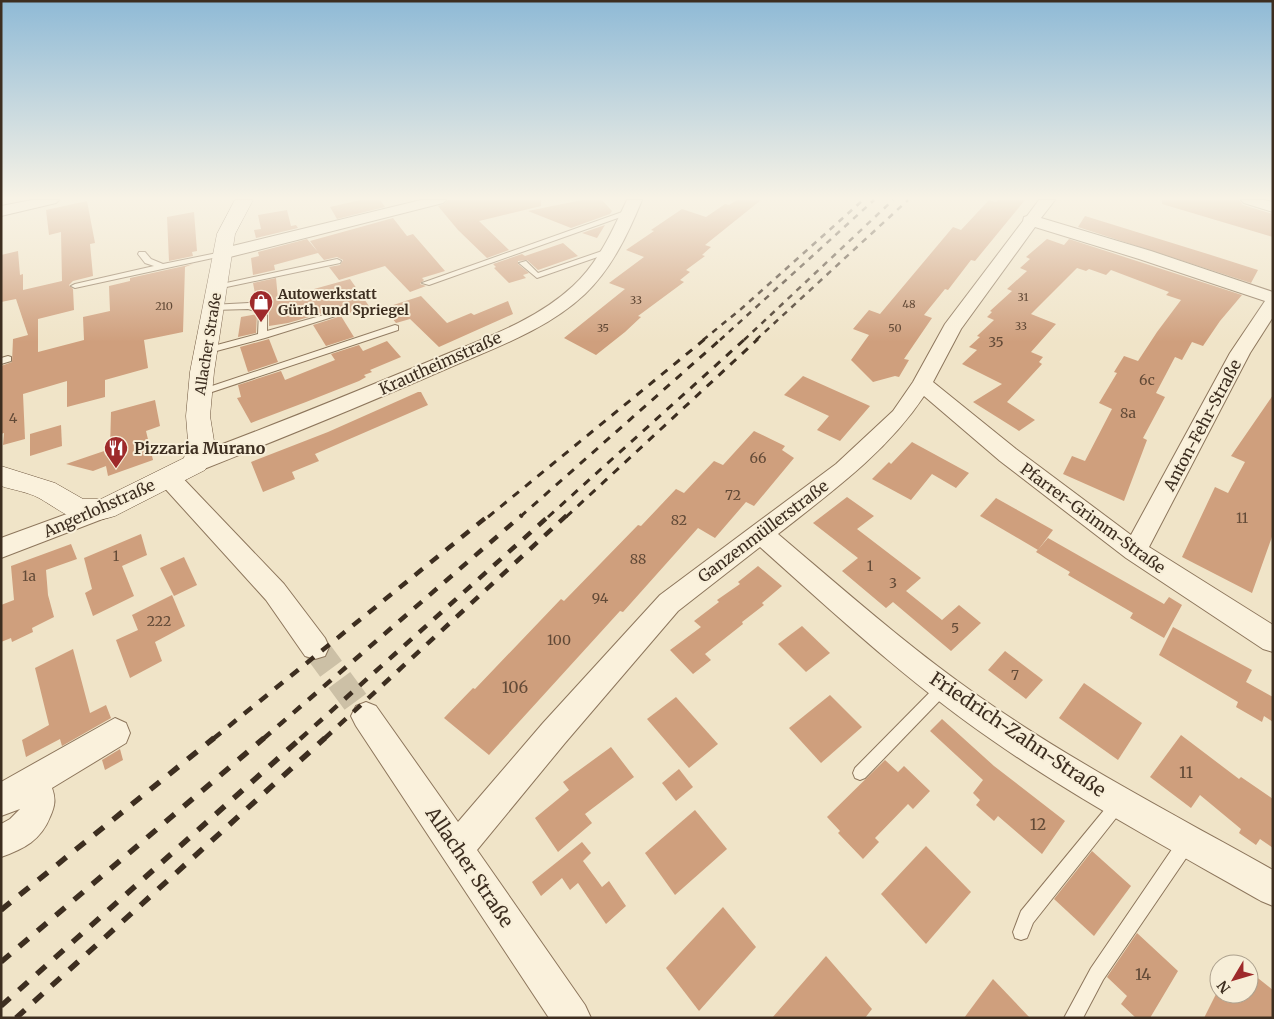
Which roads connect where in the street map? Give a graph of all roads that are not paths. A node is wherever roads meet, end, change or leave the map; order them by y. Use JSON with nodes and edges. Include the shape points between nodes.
{"nodes":[{"id":1,"x":223,"y":248,"type":"edge"},
{"id":2,"x":248,"y":248,"type":"edge"},
{"id":3,"x":522,"y":248,"type":"edge"},
{"id":4,"x":1010,"y":248,"type":"edge"},
{"id":5,"x":1121,"y":248,"type":"edge"},
{"id":6,"x":611,"y":250,"type":"joint"},
{"id":7,"x":142,"y":254,"type":"dead end"},
{"id":8,"x":222,"y":254,"type":"junction"},
{"id":9,"x":337,"y":261,"type":"dead end"},
{"id":10,"x":523,"y":263,"type":"dead end"},
{"id":11,"x":162,"y":266,"type":"junction"},
{"id":12,"x":426,"y":283,"type":"dead end"},
{"id":13,"x":75,"y":286,"type":"dead end"},
{"id":14,"x":215,"y":297,"type":"junction"},
{"id":15,"x":1273,"y":300,"type":"edge"},
{"id":16,"x":338,"y":314,"type":"dead end"},
{"id":17,"x":394,"y":328,"type":"dead end"},
{"id":18,"x":262,"y":336,"type":"junction"},
{"id":19,"x":205,"y":351,"type":"junction"},
{"id":20,"x":922,"y":384,"type":"junction"},
{"id":21,"x":200,"y":393,"type":"junction"},
{"id":22,"x":196,"y":463,"type":"junction"},
{"id":23,"x":1,"y":476,"type":"edge"},
{"id":24,"x":168,"y":477,"type":"junction"},
{"id":25,"x":105,"y":509,"type":"junction"},
{"id":26,"x":760,"y":533,"type":"junction"},
{"id":27,"x":1,"y":548,"type":"edge"},
{"id":28,"x":1136,"y":552,"type":"junction"},
{"id":29,"x":1273,"y":640,"type":"edge"},
{"id":30,"x":314,"y":647,"type":"tunnel mouth"},
{"id":31,"x":944,"y":687,"type":"junction"},
{"id":32,"x":366,"y":716,"type":"tunnel mouth"},
{"id":33,"x":115,"y":733,"type":"dead end"},
{"id":34,"x":860,"y":773,"type":"dead end"},
{"id":35,"x":7,"y":797,"type":"edge"},
{"id":36,"x":1121,"y":802,"type":"junction"},
{"id":37,"x":1188,"y":840,"type":"junction"},
{"id":38,"x":1,"y":841,"type":"edge"},
{"id":39,"x":457,"y":848,"type":"junction"},
{"id":40,"x":1273,"y":889,"type":"edge"},
{"id":41,"x":1021,"y":932,"type":"dead end"},
{"id":42,"x":572,"y":1018,"type":"edge"},
{"id":43,"x":1074,"y":1018,"type":"edge"}],
"edges":[{"from":1,"to":8,"type":"street","name":"Allacher Straße"},
{"from":2,"to":8,"type":"street"},
{"from":3,"to":12,"type":"lane"},
{"from":4,"to":20,"type":"street","name":"Ganzenmüllerstraße","via":[[952,328]]},
{"from":5,"to":15,"type":"street"},
{"from":6,"to":10,"type":"lane","via":[[537,276]]},
{"from":6,"to":22,"type":"street","name":"Krautheimstraße","via":[[579,291],[525,325],[360,398]]},
{"from":7,"to":11,"type":"lane","via":[[148,261]]},
{"from":8,"to":11,"type":"lane"},
{"from":8,"to":14,"type":"street","name":"Allacher Straße"},
{"from":9,"to":14,"type":"lane"},
{"from":11,"to":13,"type":"lane"},
{"from":14,"to":18,"type":"lane","via":[[263,311]]},
{"from":14,"to":19,"type":"street","name":"Allacher Straße"},
{"from":15,"to":28,"type":"street","name":"Anton-Fehr-Straße","via":[[1240,353]]},
{"from":16,"to":18,"type":"lane"},
{"from":17,"to":21,"type":"lane"},
{"from":18,"to":19,"type":"lane"},
{"from":19,"to":21,"type":"street","name":"Allacher Straße"},
{"from":20,"to":26,"type":"street","name":"Ganzenmüllerstraße","via":[[900,416],[873,444]]},
{"from":20,"to":28,"type":"street","name":"Pfarrer-Grimm-Straße","via":[[1008,455]]},
{"from":21,"to":22,"type":"street","name":"Allacher Straße","via":[[201,441]]},
{"from":22,"to":24,"type":"street","name":"Angerlohstraße"},
{"from":23,"to":25,"type":"street","via":[[46,490],[79,510]]},
{"from":24,"to":25,"type":"street","name":"Angerlohstraße"},
{"from":24,"to":30,"type":"street","via":[[275,592]]},
{"from":25,"to":27,"type":"street","name":"Angerlohstraße"},
{"from":26,"to":31,"type":"street","name":"Friedrich-Zahn-Straße","via":[[875,633]]},
{"from":26,"to":39,"type":"street","name":"Ganzenmüllerstraße","via":[[669,603]]},
{"from":28,"to":29,"type":"street","name":"Pfarrer-Grimm-Straße"},
{"from":31,"to":34,"type":"lane"},
{"from":31,"to":36,"type":"street","name":"Friedrich-Zahn-Straße","via":[[1066,770]]},
{"from":32,"to":39,"type":"street","name":"Allacher Straße"},
{"from":33,"to":35,"type":"street"},
{"from":35,"to":38,"type":"street","via":[[31,792],[40,798],[31,823],[18,834]]},
{"from":36,"to":37,"type":"street","name":"Friedrich-Zahn-Straße"},
{"from":36,"to":41,"type":"lane","via":[[1027,917]]},
{"from":37,"to":40,"type":"street","name":"Friedrich-Zahn-Straße"},
{"from":37,"to":43,"type":"lane","via":[[1097,974]]},
{"from":39,"to":42,"type":"street","name":"Allacher Straße"}]}
